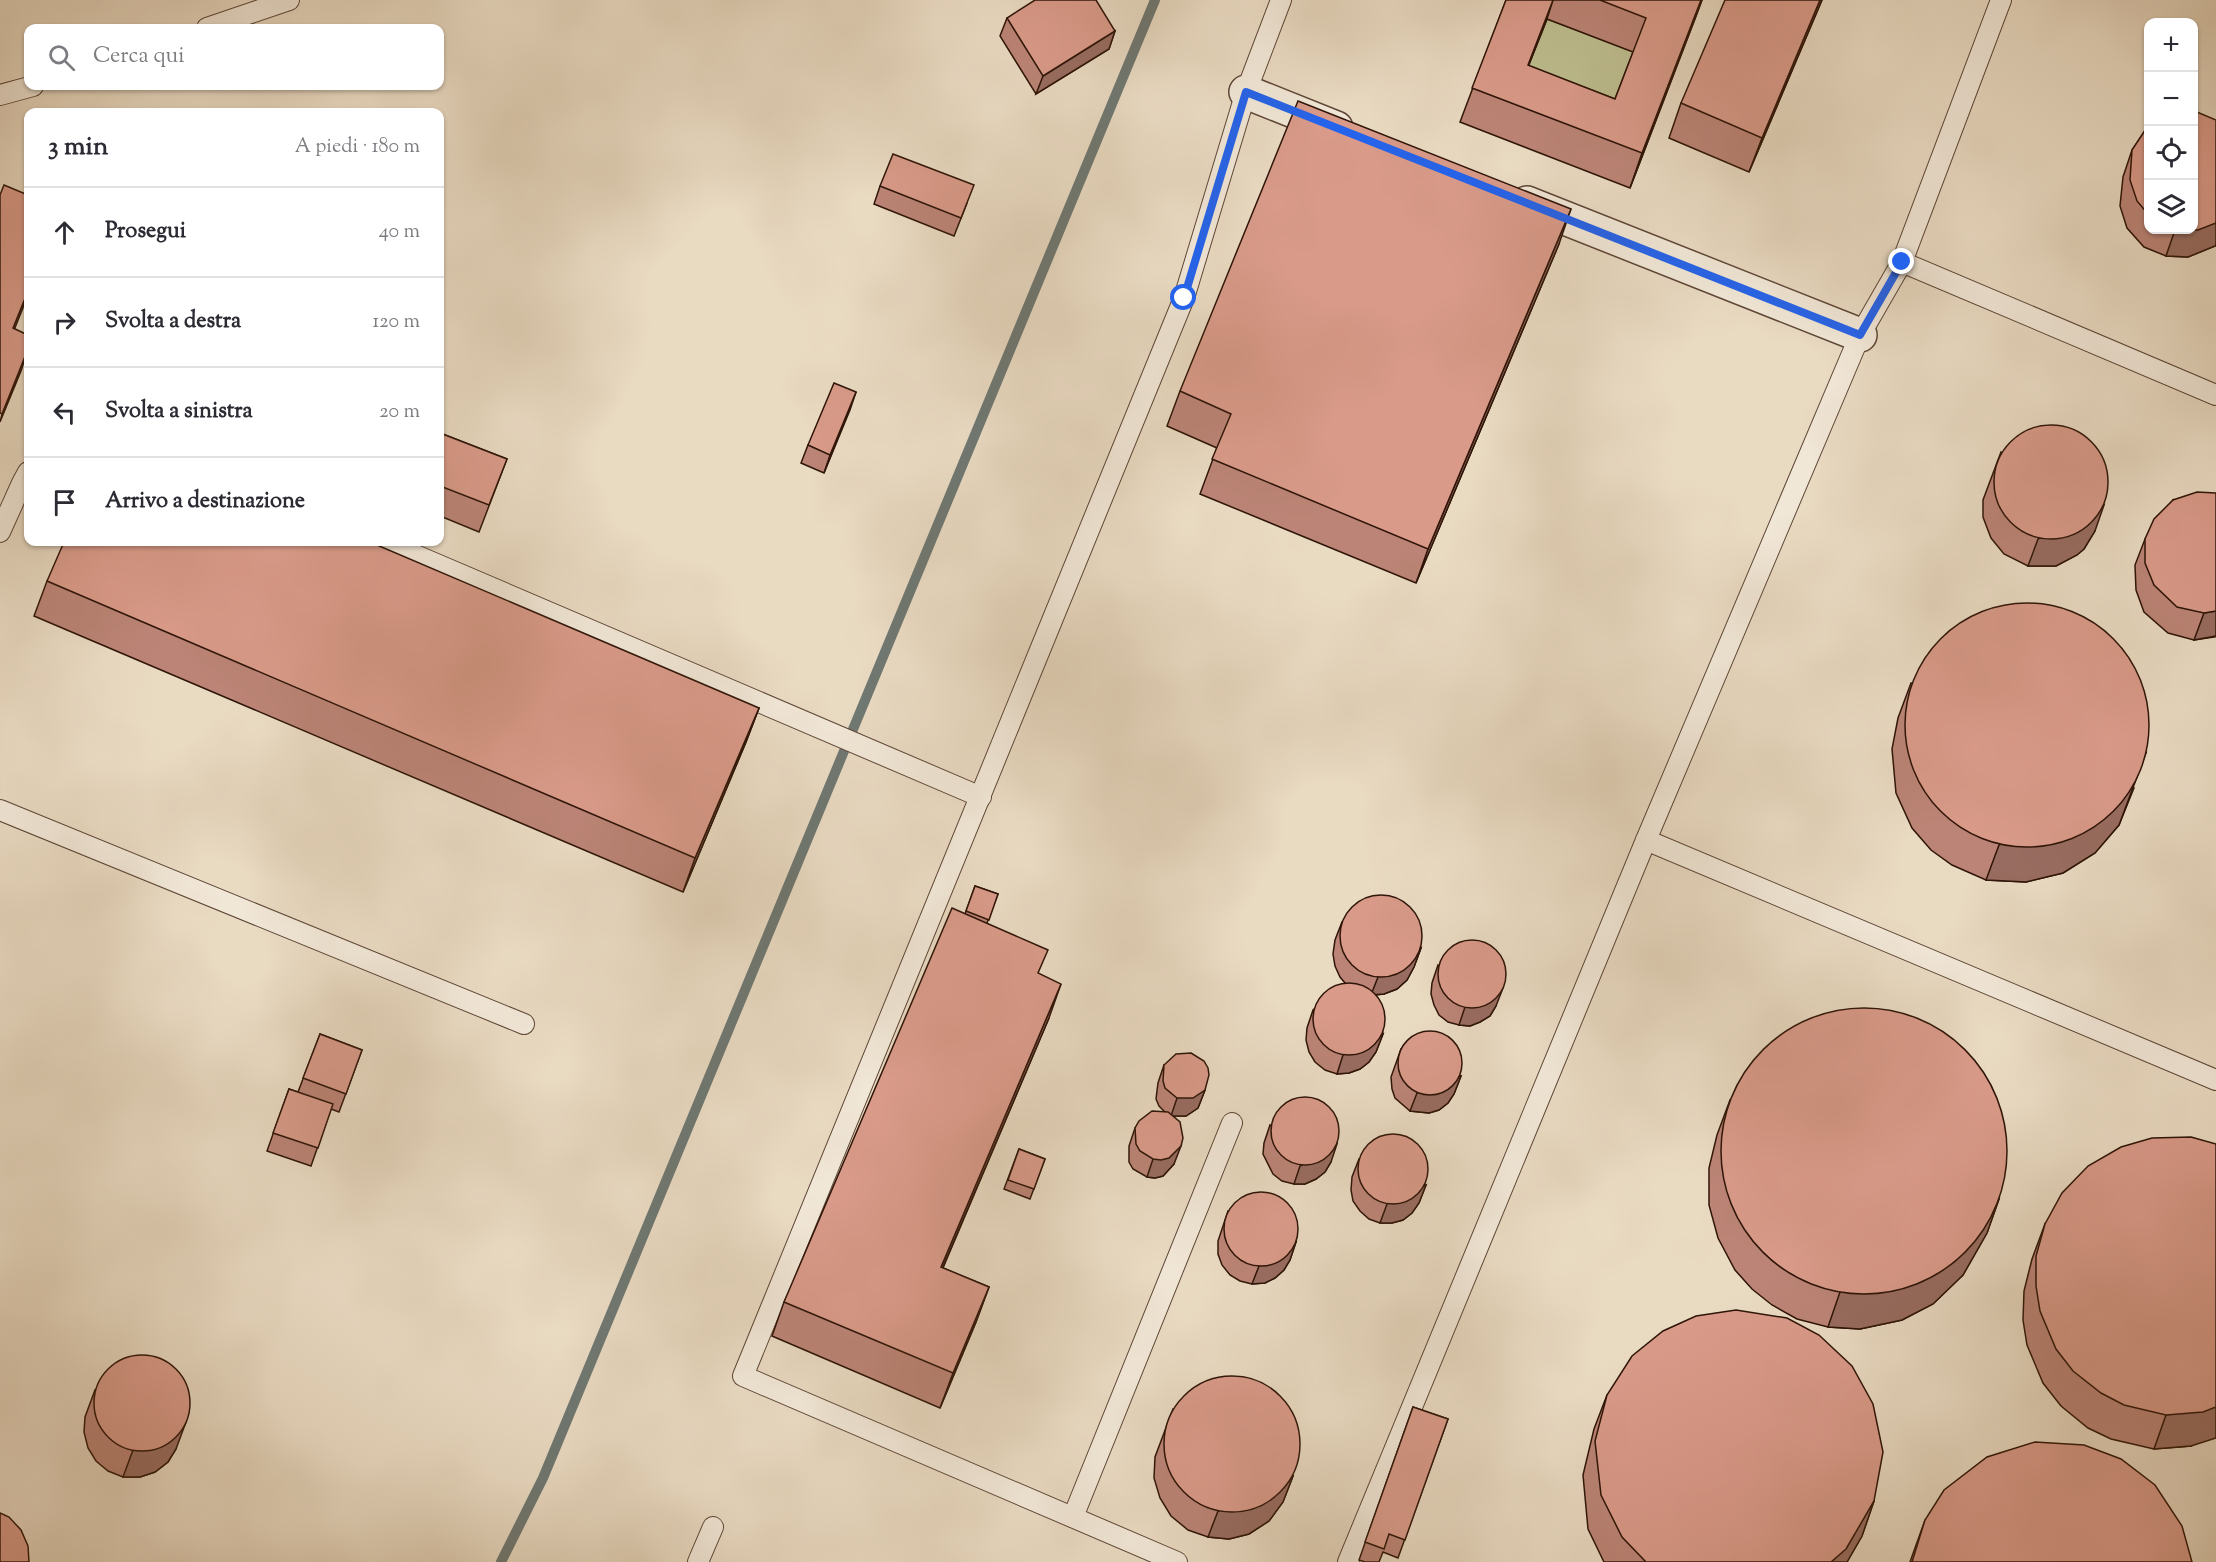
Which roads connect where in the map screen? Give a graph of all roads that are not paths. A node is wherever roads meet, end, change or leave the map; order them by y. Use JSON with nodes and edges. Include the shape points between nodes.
{"nodes":[{"id":1,"x":289,"y":0,"type":"edge"},
{"id":2,"x":1281,"y":0,"type":"edge"},
{"id":3,"x":2001,"y":0,"type":"edge"},
{"id":4,"x":219,"y":24,"type":"edge"},
{"id":5,"x":24,"y":88,"type":"edge"},
{"id":6,"x":1246,"y":92,"type":"junction"},
{"id":7,"x":0,"y":95,"type":"edge"},
{"id":8,"x":1367,"y":140,"type":"edge"},
{"id":9,"x":1498,"y":192,"type":"edge"},
{"id":10,"x":1902,"y":262,"type":"junction"},
{"id":11,"x":1860,"y":335,"type":"junction"},
{"id":12,"x":2216,"y":395,"type":"edge"},
{"id":13,"x":24,"y":479,"type":"edge"},
{"id":14,"x":0,"y":532,"type":"edge"},
{"id":15,"x":394,"y":546,"type":"edge"},
{"id":16,"x":981,"y":797,"type":"junction"},
{"id":17,"x":0,"y":810,"type":"edge"},
{"id":18,"x":1646,"y":840,"type":"junction"},
{"id":19,"x":524,"y":1024,"type":"dead end"},
{"id":20,"x":2216,"y":1080,"type":"edge"},
{"id":21,"x":1232,"y":1123,"type":"dead end"},
{"id":22,"x":1073,"y":1517,"type":"junction"},
{"id":23,"x":713,"y":1527,"type":"dead end"},
{"id":24,"x":698,"y":1562,"type":"edge"},
{"id":25,"x":1177,"y":1562,"type":"edge"},
{"id":26,"x":1348,"y":1562,"type":"edge"}],
"edges":[{"from":1,"to":4,"type":"lane"},
{"from":2,"to":6,"type":"lane"},
{"from":3,"to":10,"type":"lane"},
{"from":5,"to":7,"type":"lane"},
{"from":6,"to":8,"type":"street"},
{"from":6,"to":16,"type":"lane","via":[[1184,298]]},
{"from":9,"to":11,"type":"street"},
{"from":10,"to":11,"type":"lane"},
{"from":10,"to":12,"type":"lane"},
{"from":11,"to":18,"type":"lane"},
{"from":13,"to":14,"type":"lane"},
{"from":15,"to":16,"type":"lane"},
{"from":16,"to":22,"type":"lane","via":[[743,1377]]},
{"from":17,"to":19,"type":"lane"},
{"from":18,"to":20,"type":"lane"},
{"from":18,"to":26,"type":"lane"},
{"from":21,"to":22,"type":"lane"},
{"from":22,"to":25,"type":"lane"},
{"from":23,"to":24,"type":"lane"}]}
